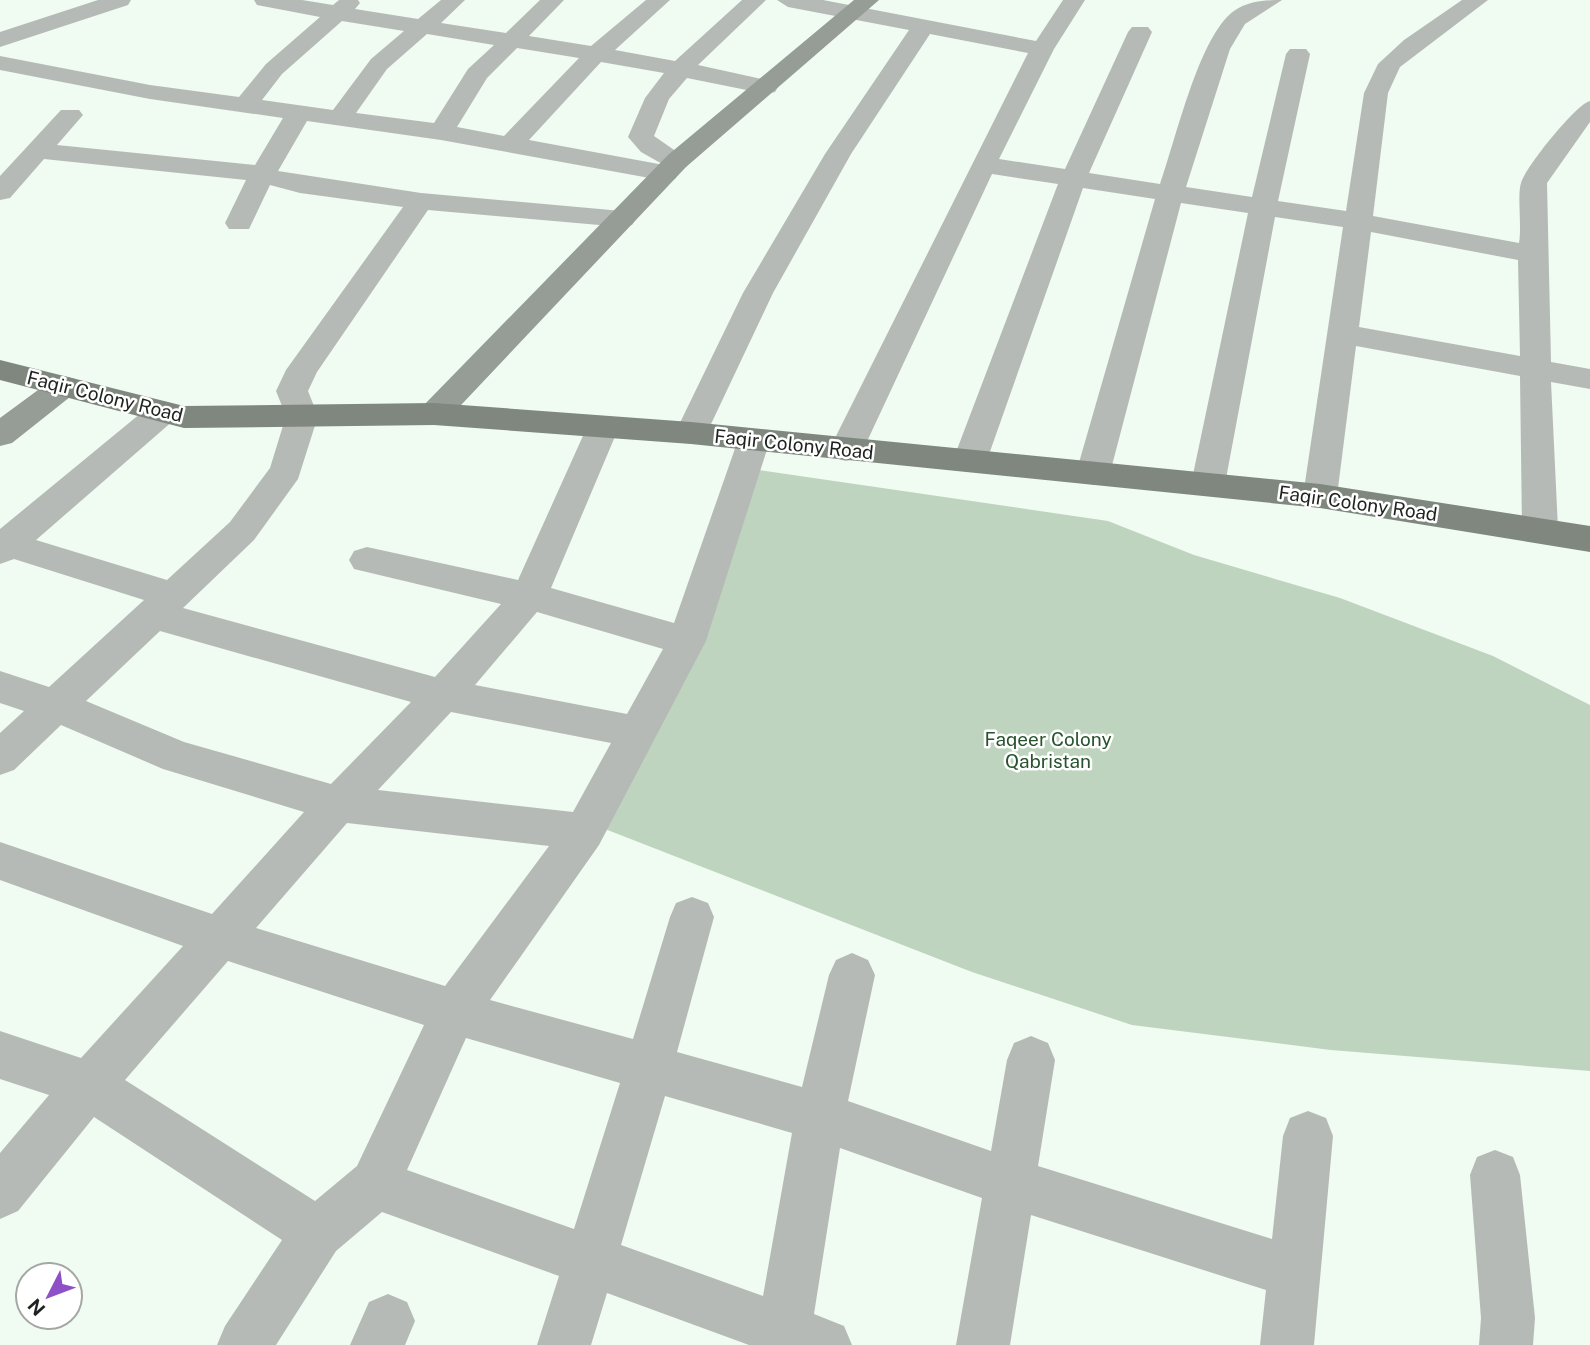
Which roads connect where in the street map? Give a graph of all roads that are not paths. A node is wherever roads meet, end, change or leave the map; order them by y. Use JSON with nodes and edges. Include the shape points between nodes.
{"nodes":[{"id":1,"x":120,"y":0,"type":"edge"},
{"id":2,"x":265,"y":0,"type":"edge"},
{"id":3,"x":454,"y":0,"type":"edge"},
{"id":4,"x":553,"y":0,"type":"edge"},
{"id":5,"x":659,"y":0,"type":"edge"},
{"id":6,"x":755,"y":0,"type":"edge"},
{"id":7,"x":788,"y":0,"type":"edge"},
{"id":8,"x":1074,"y":0,"type":"edge"},
{"id":9,"x":1271,"y":0,"type":"edge"},
{"id":10,"x":1477,"y":0,"type":"edge"},
{"id":11,"x":860,"y":6,"type":"edge"},
{"id":12,"x":345,"y":7,"type":"edge"},
{"id":13,"x":923,"y":27,"type":"junction"},
{"id":14,"x":422,"y":29,"type":"junction"},
{"id":15,"x":1140,"y":32,"type":"dead end"},
{"id":16,"x":0,"y":40,"type":"edge"},
{"id":17,"x":513,"y":42,"type":"junction"},
{"id":18,"x":1042,"y":49,"type":"junction"},
{"id":19,"x":595,"y":54,"type":"junction"},
{"id":20,"x":1298,"y":54,"type":"dead end"},
{"id":21,"x":0,"y":63,"type":"edge"},
{"id":22,"x":682,"y":68,"type":"junction"},
{"id":23,"x":766,"y":87,"type":"junction"},
{"id":24,"x":246,"y":104,"type":"junction"},
{"id":25,"x":1590,"y":108,"type":"edge"},
{"id":26,"x":300,"y":111,"type":"junction"},
{"id":27,"x":70,"y":115,"type":"dead end"},
{"id":28,"x":340,"y":117,"type":"junction"},
{"id":29,"x":442,"y":132,"type":"junction"},
{"id":30,"x":510,"y":145,"type":"junction"},
{"id":31,"x":39,"y":151,"type":"junction"},
{"id":32,"x":983,"y":165,"type":"junction"},
{"id":33,"x":671,"y":167,"type":"junction"},
{"id":34,"x":261,"y":177,"type":"junction"},
{"id":35,"x":1073,"y":180,"type":"junction"},
{"id":36,"x":0,"y":192,"type":"edge"},
{"id":37,"x":1170,"y":195,"type":"junction"},
{"id":38,"x":421,"y":201,"type":"junction"},
{"id":39,"x":1263,"y":208,"type":"junction"},
{"id":40,"x":622,"y":219,"type":"junction"},
{"id":41,"x":1356,"y":221,"type":"junction"},
{"id":42,"x":239,"y":223,"type":"dead end"},
{"id":43,"x":1532,"y":254,"type":"junction"},
{"id":44,"x":1343,"y":334,"type":"junction"},
{"id":45,"x":1535,"y":369,"type":"junction"},
{"id":46,"x":0,"y":370,"type":"edge"},
{"id":47,"x":1590,"y":379,"type":"edge"},
{"id":48,"x":64,"y":386,"type":"junction"},
{"id":49,"x":163,"y":412,"type":"junction"},
{"id":50,"x":435,"y":414,"type":"junction"},
{"id":51,"x":302,"y":416,"type":"junction"},
{"id":52,"x":603,"y":427,"type":"junction"},
{"id":53,"x":691,"y":433,"type":"junction"},
{"id":54,"x":0,"y":435,"type":"edge"},
{"id":55,"x":754,"y":440,"type":"junction"},
{"id":56,"x":846,"y":450,"type":"junction"},
{"id":57,"x":970,"y":460,"type":"junction"},
{"id":58,"x":1093,"y":473,"type":"junction"},
{"id":59,"x":1208,"y":484,"type":"junction"},
{"id":60,"x":1320,"y":496,"type":"junction"},
{"id":61,"x":1540,"y":529,"type":"junction"},
{"id":62,"x":1590,"y":539,"type":"edge"},
{"id":63,"x":3,"y":546,"type":"edge"},
{"id":64,"x":367,"y":560,"type":"dead end"},
{"id":65,"x":529,"y":596,"type":"junction"},
{"id":66,"x":162,"y":604,"type":"junction"},
{"id":67,"x":687,"y":641,"type":"junction"},
{"id":68,"x":0,"y":687,"type":"edge"},
{"id":69,"x":443,"y":695,"type":"junction"},
{"id":70,"x":54,"y":705,"type":"junction"},
{"id":71,"x":637,"y":732,"type":"junction"},
{"id":72,"x":0,"y":758,"type":"edge"},
{"id":73,"x":338,"y":804,"type":"junction"},
{"id":74,"x":584,"y":832,"type":"junction"},
{"id":75,"x":0,"y":861,"type":"edge"},
{"id":76,"x":692,"y":917,"type":"dead end"},
{"id":77,"x":220,"y":938,"type":"junction"},
{"id":78,"x":852,"y":975,"type":"dead end"},
{"id":79,"x":454,"y":1013,"type":"junction"},
{"id":80,"x":0,"y":1055,"type":"edge"},
{"id":81,"x":1031,"y":1060,"type":"dead end"},
{"id":82,"x":649,"y":1068,"type":"junction"},
{"id":83,"x":89,"y":1085,"type":"junction"},
{"id":84,"x":820,"y":1116,"type":"junction"},
{"id":85,"x":1308,"y":1136,"type":"dead end"},
{"id":86,"x":1495,"y":1175,"type":"dead end"},
{"id":87,"x":1008,"y":1182,"type":"junction"},
{"id":88,"x":375,"y":1184,"type":"junction"},
{"id":89,"x":0,"y":1194,"type":"edge"},
{"id":90,"x":318,"y":1233,"type":"junction"},
{"id":91,"x":589,"y":1261,"type":"junction"},
{"id":92,"x":1294,"y":1272,"type":"junction"},
{"id":93,"x":798,"y":1340,"type":"edge"},
{"id":94,"x":244,"y":1345,"type":"edge"},
{"id":95,"x":564,"y":1345,"type":"edge"},
{"id":96,"x":983,"y":1345,"type":"edge"},
{"id":97,"x":1287,"y":1345,"type":"edge"},
{"id":98,"x":1506,"y":1345,"type":"edge"}],
"edges":[{"from":1,"to":16,"type":"street"},
{"from":2,"to":12,"type":"street"},
{"from":3,"to":14,"type":"street"},
{"from":4,"to":17,"type":"street"},
{"from":5,"to":19,"type":"street"},
{"from":6,"to":22,"type":"street"},
{"from":7,"to":11,"type":"street"},
{"from":8,"to":18,"type":"street"},
{"from":9,"to":37,"type":"street","via":[[1236,20],[1218,49]]},
{"from":10,"to":41,"type":"street","via":[[1390,64],[1376,93]]},
{"from":11,"to":13,"type":"street"},
{"from":11,"to":23,"type":"main road"},
{"from":12,"to":14,"type":"street"},
{"from":12,"to":24,"type":"street","via":[[274,69]]},
{"from":13,"to":18,"type":"street"},
{"from":13,"to":53,"type":"street","via":[[838,154],[764,281]]},
{"from":14,"to":17,"type":"street"},
{"from":14,"to":28,"type":"street","via":[[379,64]]},
{"from":15,"to":35,"type":"street"},
{"from":17,"to":19,"type":"street"},
{"from":17,"to":29,"type":"street","via":[[477,74]]},
{"from":18,"to":32,"type":"street"},
{"from":19,"to":22,"type":"street"},
{"from":19,"to":30,"type":"street"},
{"from":20,"to":39,"type":"street"},
{"from":21,"to":24,"type":"street","via":[[150,92]]},
{"from":22,"to":23,"type":"street"},
{"from":22,"to":33,"type":"street","via":[[645,117],[641,137]]},
{"from":23,"to":33,"type":"main road"},
{"from":24,"to":26,"type":"street"},
{"from":25,"to":43,"type":"street","via":[[1534,183]]},
{"from":26,"to":28,"type":"street"},
{"from":26,"to":34,"type":"street"},
{"from":27,"to":31,"type":"street"},
{"from":28,"to":29,"type":"street"},
{"from":29,"to":30,"type":"street"},
{"from":30,"to":33,"type":"street"},
{"from":31,"to":34,"type":"street","via":[[250,172]]},
{"from":31,"to":36,"type":"street"},
{"from":32,"to":35,"type":"street"},
{"from":32,"to":56,"type":"street"},
{"from":33,"to":40,"type":"main road"},
{"from":34,"to":38,"type":"street"},
{"from":34,"to":42,"type":"street"},
{"from":35,"to":37,"type":"street"},
{"from":35,"to":57,"type":"street"},
{"from":37,"to":39,"type":"street"},
{"from":37,"to":58,"type":"street"},
{"from":38,"to":40,"type":"street"},
{"from":38,"to":51,"type":"street","via":[[302,370],[292,391]]},
{"from":39,"to":41,"type":"street"},
{"from":39,"to":59,"type":"street"},
{"from":40,"to":50,"type":"main road"},
{"from":41,"to":43,"type":"street"},
{"from":41,"to":44,"type":"street"},
{"from":43,"to":45,"type":"street"},
{"from":44,"to":45,"type":"street"},
{"from":44,"to":60,"type":"street"},
{"from":45,"to":47,"type":"street"},
{"from":45,"to":61,"type":"street"},
{"from":46,"to":48,"type":"main road","name":"Faqir Colony Road"},
{"from":48,"to":49,"type":"main road","name":"Faqir Colony Road"},
{"from":48,"to":54,"type":"main road"},
{"from":49,"to":51,"type":"main road","name":"Faqir Colony Road","via":[[184,417]]},
{"from":49,"to":63,"type":"street"},
{"from":50,"to":51,"type":"main road","name":"Faqir Colony Road"},
{"from":50,"to":52,"type":"main road","name":"Faqir Colony Road"},
{"from":51,"to":66,"type":"street","via":[[286,471],[242,531]]},
{"from":52,"to":53,"type":"main road","name":"Faqir Colony Road"},
{"from":52,"to":65,"type":"street"},
{"from":53,"to":55,"type":"main road","name":"Faqir Colony Road"},
{"from":55,"to":56,"type":"main road","name":"Faqir Colony Road"},
{"from":55,"to":67,"type":"street"},
{"from":56,"to":57,"type":"main road","name":"Faqir Colony Road"},
{"from":57,"to":58,"type":"main road","name":"Faqir Colony Road"},
{"from":58,"to":59,"type":"main road","name":"Faqir Colony Road"},
{"from":59,"to":60,"type":"main road","name":"Faqir Colony Road"},
{"from":60,"to":61,"type":"main road","name":"Faqir Colony Road"},
{"from":61,"to":62,"type":"main road","name":"Faqir Colony Road"},
{"from":63,"to":66,"type":"street"},
{"from":64,"to":65,"type":"street"},
{"from":65,"to":67,"type":"street"},
{"from":65,"to":69,"type":"street"},
{"from":66,"to":69,"type":"street"},
{"from":66,"to":70,"type":"street"},
{"from":67,"to":71,"type":"street"},
{"from":68,"to":70,"type":"street"},
{"from":69,"to":71,"type":"street"},
{"from":69,"to":73,"type":"street"},
{"from":70,"to":72,"type":"street"},
{"from":70,"to":73,"type":"street","via":[[177,757]]},
{"from":71,"to":74,"type":"street"},
{"from":73,"to":74,"type":"street"},
{"from":73,"to":77,"type":"street"},
{"from":74,"to":79,"type":"street"},
{"from":75,"to":77,"type":"street"},
{"from":76,"to":82,"type":"street"},
{"from":77,"to":79,"type":"street"},
{"from":77,"to":83,"type":"street"},
{"from":78,"to":84,"type":"street"},
{"from":79,"to":82,"type":"street"},
{"from":79,"to":88,"type":"street"},
{"from":80,"to":83,"type":"street"},
{"from":81,"to":87,"type":"street"},
{"from":82,"to":84,"type":"street"},
{"from":82,"to":91,"type":"street"},
{"from":83,"to":89,"type":"street"},
{"from":83,"to":90,"type":"street"},
{"from":84,"to":87,"type":"street"},
{"from":84,"to":93,"type":"street"},
{"from":85,"to":92,"type":"street"},
{"from":86,"to":98,"type":"street","via":[[1508,1318]]},
{"from":87,"to":92,"type":"street"},
{"from":87,"to":96,"type":"street"},
{"from":88,"to":90,"type":"street"},
{"from":88,"to":91,"type":"street"},
{"from":90,"to":94,"type":"street"},
{"from":91,"to":93,"type":"street"},
{"from":91,"to":95,"type":"street"},
{"from":92,"to":97,"type":"street"}]}
